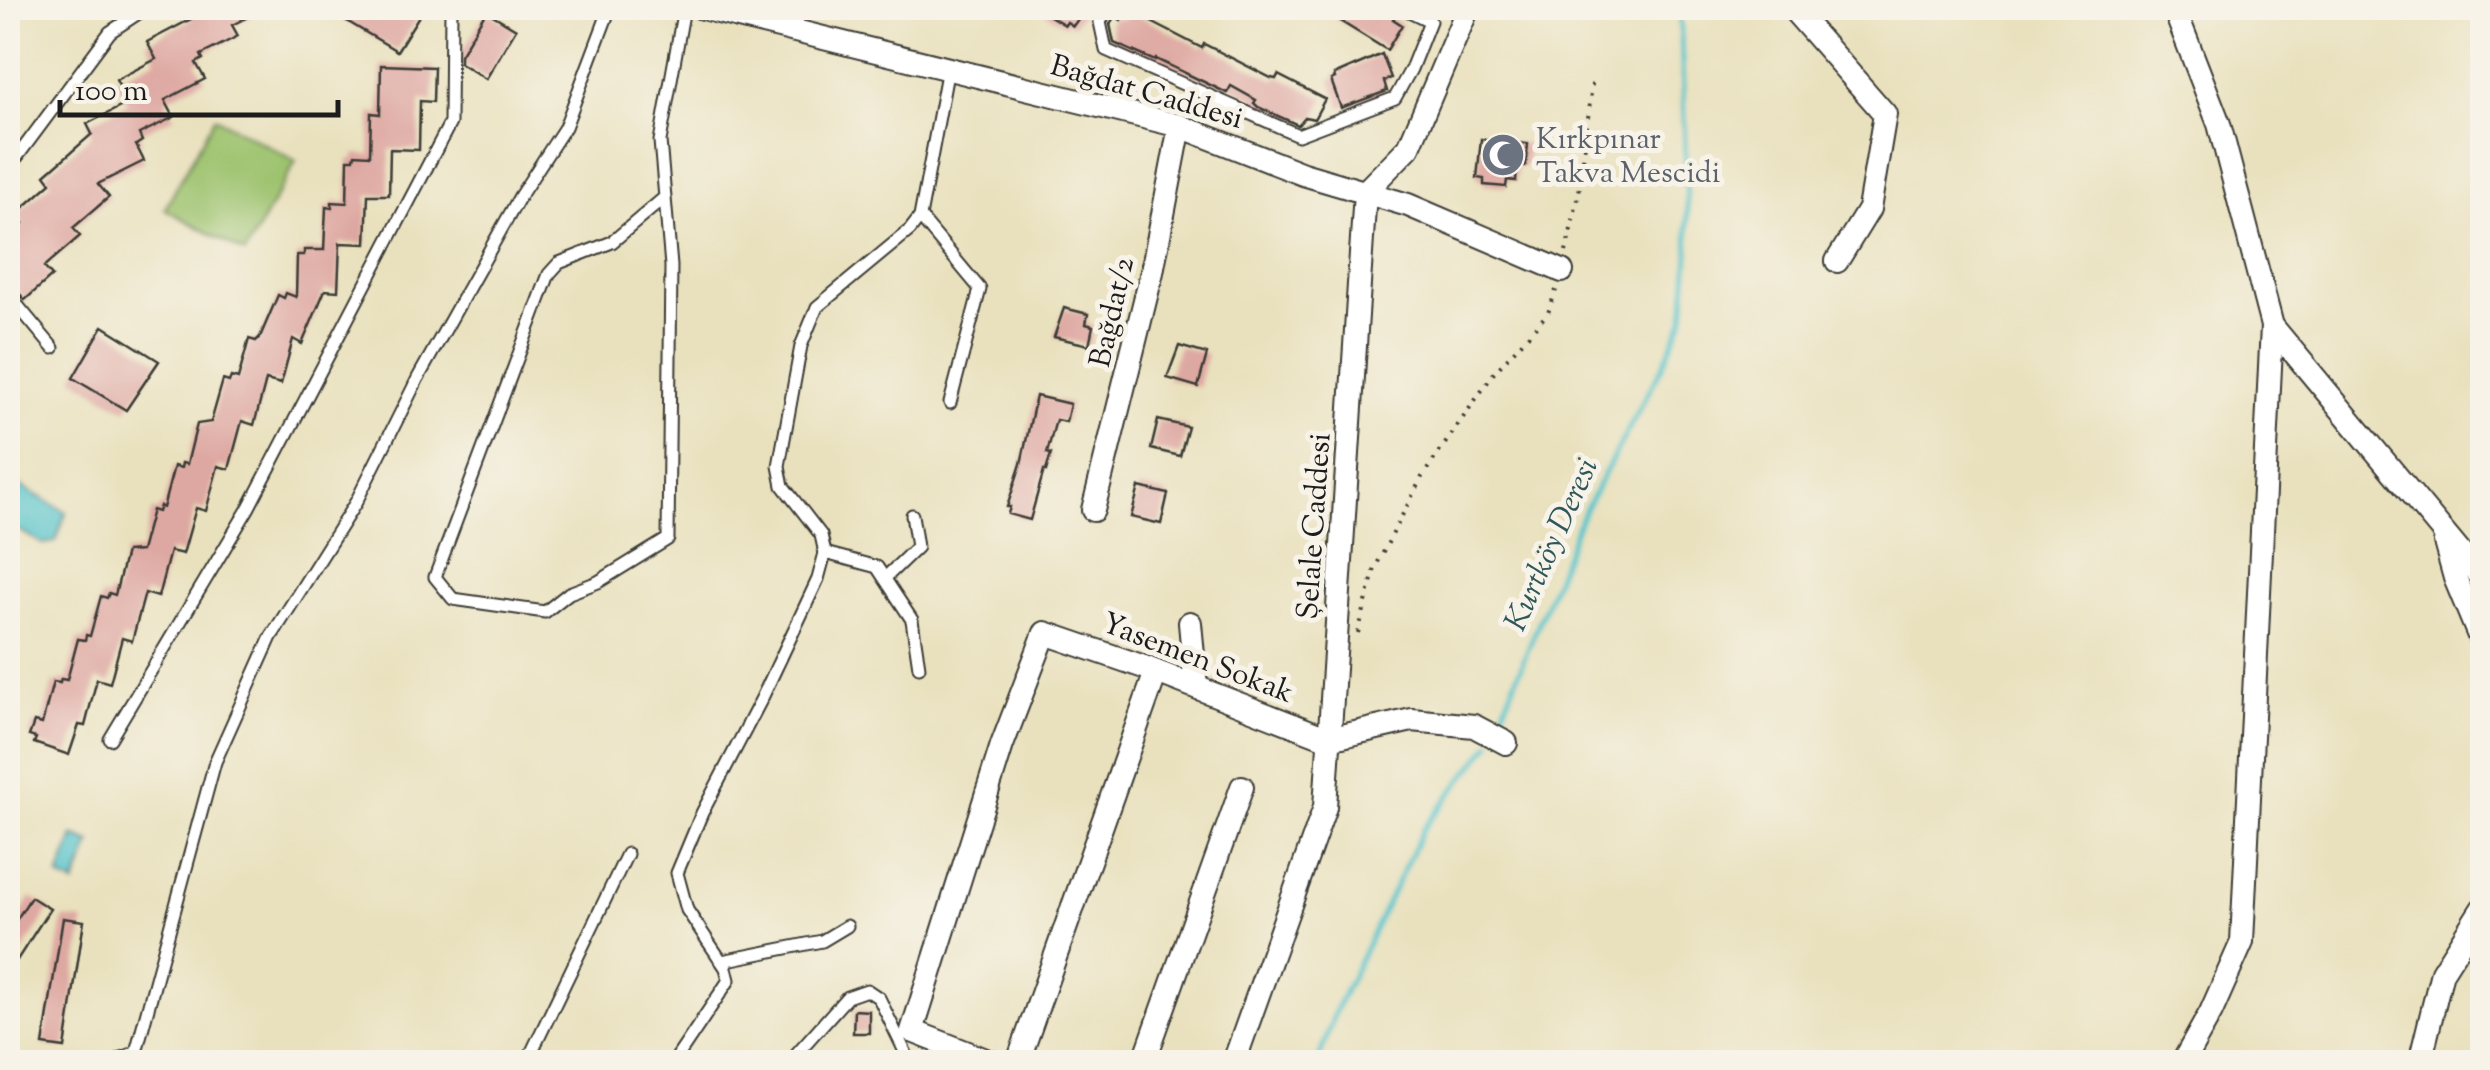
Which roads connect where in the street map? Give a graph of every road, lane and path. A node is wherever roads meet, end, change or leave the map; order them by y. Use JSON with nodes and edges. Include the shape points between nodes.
{"nodes":[{"id":1,"x":146,"y":8,"type":"edge"},
{"id":2,"x":450,"y":8,"type":"edge"},
{"id":3,"x":610,"y":8,"type":"edge"},
{"id":4,"x":684,"y":8,"type":"edge"},
{"id":5,"x":702,"y":8,"type":"edge"},
{"id":6,"x":1108,"y":8,"type":"edge"},
{"id":7,"x":1404,"y":8,"type":"edge"},
{"id":8,"x":1468,"y":8,"type":"edge"},
{"id":9,"x":1792,"y":8,"type":"edge"},
{"id":10,"x":2174,"y":8,"type":"edge"},
{"id":11,"x":948,"y":68,"type":"junction"},
{"id":12,"x":1593,"y":76,"type":"dead end"},
{"id":13,"x":1180,"y":126,"type":"junction"},
{"id":14,"x":8,"y":169,"type":"edge"},
{"id":15,"x":1365,"y":192,"type":"junction"},
{"id":16,"x":664,"y":198,"type":"junction"},
{"id":17,"x":920,"y":217,"type":"junction"},
{"id":18,"x":1838,"y":262,"type":"dead end"},
{"id":19,"x":1562,"y":271,"type":"junction"},
{"id":20,"x":8,"y":294,"type":"edge"},
{"id":21,"x":2272,"y":326,"type":"junction"},
{"id":22,"x":53,"y":348,"type":"dead end"},
{"id":23,"x":950,"y":403,"type":"dead end"},
{"id":24,"x":1093,"y":510,"type":"dead end"},
{"id":25,"x":912,"y":515,"type":"dead end"},
{"id":26,"x":2443,"y":534,"type":"junction"},
{"id":27,"x":2482,"y":550,"type":"edge"},
{"id":28,"x":825,"y":552,"type":"junction"},
{"id":29,"x":884,"y":578,"type":"junction"},
{"id":30,"x":2482,"y":579,"type":"edge"},
{"id":31,"x":1190,"y":622,"type":"dead end"},
{"id":32,"x":2482,"y":643,"type":"edge"},
{"id":33,"x":1355,"y":644,"type":"dead end"},
{"id":34,"x":919,"y":667,"type":"dead end"},
{"id":35,"x":1156,"y":672,"type":"junction"},
{"id":36,"x":1196,"y":687,"type":"junction"},
{"id":37,"x":110,"y":739,"type":"dead end"},
{"id":38,"x":1329,"y":739,"type":"junction"},
{"id":39,"x":1506,"y":743,"type":"dead end"},
{"id":40,"x":1242,"y":787,"type":"dead end"},
{"id":41,"x":627,"y":854,"type":"dead end"},
{"id":42,"x":2482,"y":909,"type":"edge"},
{"id":43,"x":847,"y":926,"type":"dead end"},
{"id":44,"x":722,"y":961,"type":"junction"},
{"id":45,"x":114,"y":1062,"type":"edge"},
{"id":46,"x":527,"y":1062,"type":"edge"},
{"id":47,"x":674,"y":1062,"type":"edge"},
{"id":48,"x":789,"y":1062,"type":"edge"},
{"id":49,"x":910,"y":1062,"type":"edge"},
{"id":50,"x":992,"y":1062,"type":"edge"},
{"id":51,"x":1018,"y":1062,"type":"edge"},
{"id":52,"x":1144,"y":1062,"type":"edge"},
{"id":53,"x":1234,"y":1062,"type":"edge"},
{"id":54,"x":2183,"y":1062,"type":"edge"},
{"id":55,"x":2420,"y":1062,"type":"edge"}],
"edges":[{"from":1,"to":14,"type":"lane","via":[[110,32]]},
{"from":2,"to":37,"type":"lane","via":[[450,123],[248,509]]},
{"from":3,"to":45,"type":"lane","via":[[565,127],[418,378],[356,502],[271,637],[214,762],[136,1052]]},
{"from":4,"to":16,"type":"lane","via":[[660,141]]},
{"from":5,"to":11,"type":"street","name":"Bağdat Caddesi"},
{"from":6,"to":7,"type":"lane","via":[[1100,22],[1106,50],[1298,135],[1395,98],[1430,21]]},
{"from":8,"to":15,"type":"street","via":[[1409,147]]},
{"from":9,"to":18,"type":"street","via":[[1885,114],[1869,209]]},
{"from":10,"to":21,"type":"street","via":[[2219,124]]},
{"from":11,"to":13,"type":"street","name":"Bağdat Caddesi"},
{"from":11,"to":17,"type":"lane"},
{"from":12,"to":19,"type":"path"},
{"from":13,"to":15,"type":"street","name":"Bağdat Caddesi"},
{"from":13,"to":24,"type":"street","name":"Bağdat/2"},
{"from":15,"to":19,"type":"street","name":"Bağdat Caddesi"},
{"from":15,"to":38,"type":"street","name":"Şelale Caddesi"},
{"from":16,"to":16,"type":"lane","via":[[671,266],[668,539],[545,612],[453,599],[435,578],[549,274],[559,263],[612,242]]},
{"from":17,"to":23,"type":"lane","via":[[980,288]]},
{"from":17,"to":28,"type":"lane","via":[[817,307],[802,346],[779,466],[784,486],[821,535]]},
{"from":19,"to":33,"type":"path","via":[[1548,312],[1494,373],[1422,478],[1376,568]]},
{"from":20,"to":22,"type":"lane"},
{"from":21,"to":26,"type":"street"},
{"from":21,"to":54,"type":"street","via":[[2242,942]]},
{"from":25,"to":29,"type":"lane","via":[[917,546]]},
{"from":26,"to":27,"type":"street"},
{"from":26,"to":30,"type":"street"},
{"from":26,"to":32,"type":"street"},
{"from":28,"to":29,"type":"lane","via":[[877,567]]},
{"from":28,"to":44,"type":"lane","via":[[677,873],[687,910]]},
{"from":29,"to":34,"type":"lane","via":[[912,620]]},
{"from":31,"to":36,"type":"street"},
{"from":35,"to":36,"type":"street","name":"Yasemen Sokak"},
{"from":35,"to":50,"type":"street","name":"Yasemen Sokak","via":[[1045,633],[1002,746],[912,1032]]},
{"from":35,"to":51,"type":"street"},
{"from":36,"to":38,"type":"street","name":"Yasemen Sokak"},
{"from":38,"to":39,"type":"street","via":[[1412,720],[1474,726]]},
{"from":38,"to":53,"type":"street","name":"Şelale Caddesi","via":[[1325,807]]},
{"from":40,"to":52,"type":"street"},
{"from":41,"to":46,"type":"lane"},
{"from":42,"to":55,"type":"street","via":[[2442,972]]},
{"from":43,"to":44,"type":"lane","via":[[822,942]]},
{"from":44,"to":47,"type":"lane","via":[[729,980]]},
{"from":48,"to":49,"type":"lane","via":[[847,998],[866,990],[879,998]]}]}
